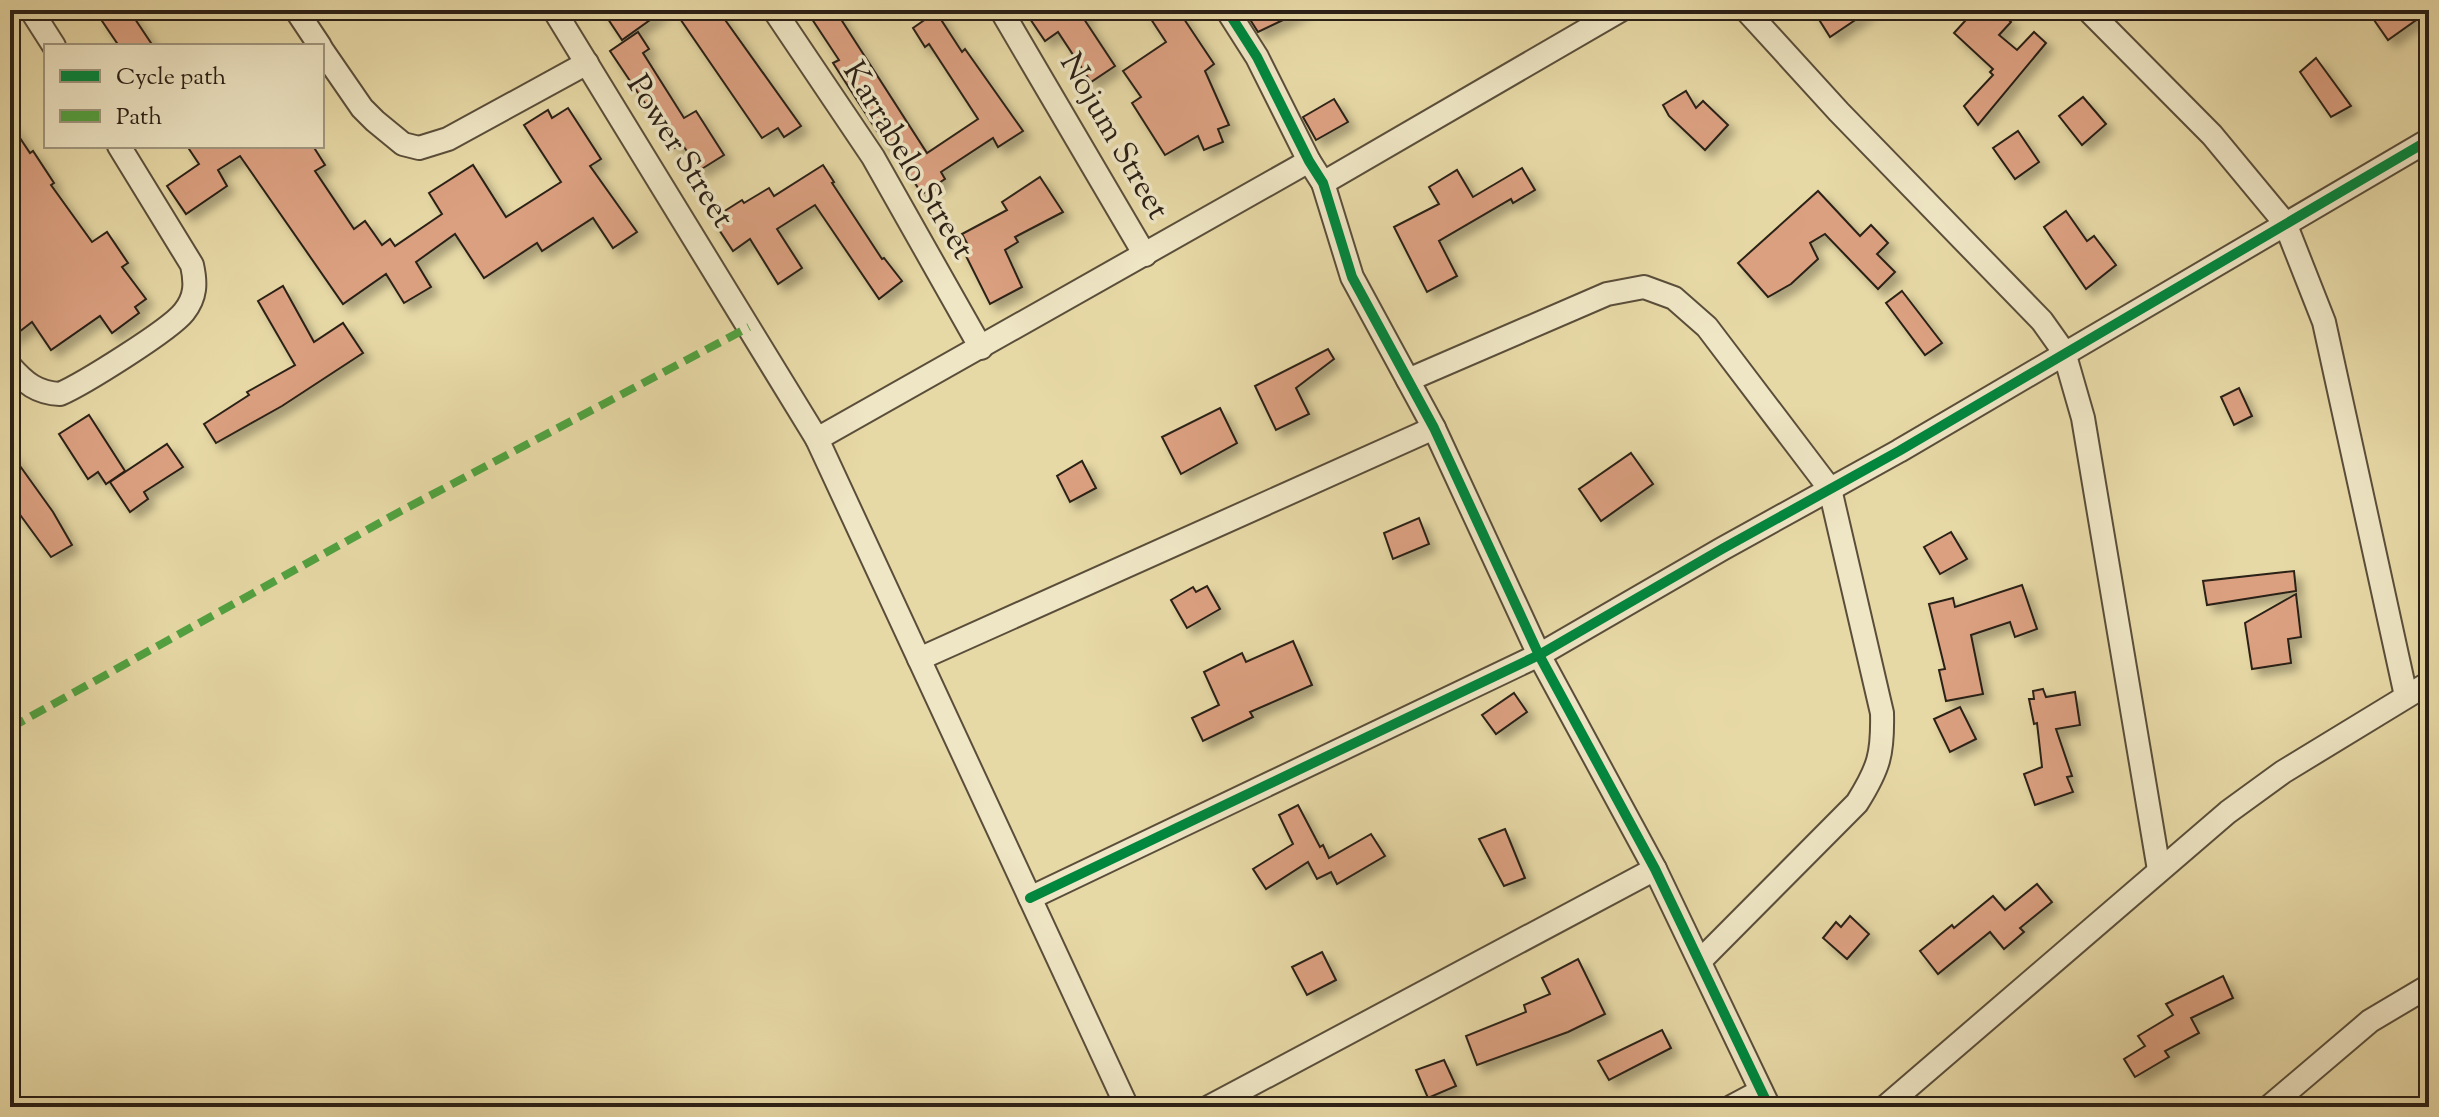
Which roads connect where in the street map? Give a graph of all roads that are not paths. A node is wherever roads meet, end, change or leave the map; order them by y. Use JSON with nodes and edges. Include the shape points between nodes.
{"nodes":[{"id":1,"x":31,"y":10,"type":"edge"},
{"id":2,"x":296,"y":10,"type":"edge"},
{"id":3,"x":554,"y":10,"type":"edge"},
{"id":4,"x":774,"y":10,"type":"edge"},
{"id":5,"x":1001,"y":10,"type":"edge"},
{"id":6,"x":1227,"y":10,"type":"edge"},
{"id":7,"x":1621,"y":10,"type":"edge"},
{"id":8,"x":1746,"y":10,"type":"edge"},
{"id":9,"x":2088,"y":10,"type":"edge"},
{"id":10,"x":53,"y":44,"type":"edge"},
{"id":11,"x":318,"y":44,"type":"edge"},
{"id":12,"x":324,"y":52,"type":"edge"},
{"id":13,"x":587,"y":63,"type":"junction"},
{"id":14,"x":2429,"y":140,"type":"edge"},
{"id":15,"x":120,"y":148,"type":"edge"},
{"id":16,"x":1309,"y":161,"type":"junction"},
{"id":17,"x":1323,"y":183,"type":"junction"},
{"id":18,"x":2285,"y":223,"type":"junction"},
{"id":19,"x":1145,"y":255,"type":"junction"},
{"id":20,"x":981,"y":348,"type":"junction"},
{"id":21,"x":2064,"y":352,"type":"junction"},
{"id":22,"x":10,"y":366,"type":"edge"},
{"id":23,"x":1408,"y":380,"type":"junction"},
{"id":24,"x":1434,"y":428,"type":"junction"},
{"id":25,"x":817,"y":439,"type":"junction"},
{"id":26,"x":1830,"y":489,"type":"junction"},
{"id":27,"x":1539,"y":655,"type":"junction"},
{"id":28,"x":919,"y":659,"type":"junction"},
{"id":29,"x":2429,"y":683,"type":"edge"},
{"id":30,"x":2406,"y":696,"type":"junction"},
{"id":31,"x":1655,"y":869,"type":"junction"},
{"id":32,"x":2159,"y":870,"type":"junction"},
{"id":33,"x":1030,"y":898,"type":"junction"},
{"id":34,"x":1700,"y":961,"type":"junction"},
{"id":35,"x":2429,"y":986,"type":"edge"},
{"id":36,"x":1765,"y":1099,"type":"edge"},
{"id":37,"x":1127,"y":1107,"type":"edge"},
{"id":38,"x":1209,"y":1107,"type":"edge"},
{"id":39,"x":1731,"y":1107,"type":"edge"},
{"id":40,"x":1885,"y":1107,"type":"edge"},
{"id":41,"x":2269,"y":1107,"type":"edge"}],
"edges":[{"from":1,"to":10,"type":"street"},
{"from":2,"to":11,"type":"street"},
{"from":3,"to":13,"type":"street","name":"Power Street"},
{"from":4,"to":20,"type":"street","name":"Karrabelo Street","via":[[873,157]]},
{"from":5,"to":19,"type":"street","name":"Nojum Street"},
{"from":6,"to":16,"type":"street"},
{"from":7,"to":17,"type":"street"},
{"from":8,"to":21,"type":"street","via":[[2017,294]]},
{"from":9,"to":18,"type":"street","via":[[2212,135]]},
{"from":12,"to":13,"type":"street","via":[[362,108],[391,135],[419,148],[448,139]]},
{"from":13,"to":25,"type":"street","name":"Power Street"},
{"from":14,"to":18,"type":"street"},
{"from":15,"to":22,"type":"street","via":[[192,265],[192,299],[161,331],[60,394],[28,385]]},
{"from":16,"to":17,"type":"street"},
{"from":16,"to":19,"type":"street"},
{"from":17,"to":23,"type":"street","via":[[1352,277]]},
{"from":18,"to":21,"type":"street"},
{"from":18,"to":30,"type":"street","via":[[2324,322]]},
{"from":19,"to":20,"type":"street"},
{"from":20,"to":25,"type":"street"},
{"from":21,"to":26,"type":"street"},
{"from":21,"to":32,"type":"street","via":[[2083,418]]},
{"from":23,"to":24,"type":"street"},
{"from":23,"to":26,"type":"street","via":[[1607,294],[1644,287],[1674,298],[1707,327]]},
{"from":24,"to":27,"type":"street"},
{"from":24,"to":28,"type":"street"},
{"from":25,"to":28,"type":"street","name":"Power Street"},
{"from":26,"to":27,"type":"street"},
{"from":26,"to":34,"type":"street","via":[[1882,713],[1883,746],[1874,776],[1857,803]]},
{"from":27,"to":31,"type":"street"},
{"from":27,"to":33,"type":"street"},
{"from":28,"to":33,"type":"street","name":"Power Street"},
{"from":29,"to":30,"type":"street"},
{"from":30,"to":32,"type":"street","via":[[2283,772]]},
{"from":31,"to":34,"type":"street"},
{"from":31,"to":38,"type":"street"},
{"from":32,"to":40,"type":"street"},
{"from":33,"to":37,"type":"street","name":"Power Street"},
{"from":34,"to":36,"type":"street"},
{"from":35,"to":41,"type":"street","via":[[2370,1021]]},
{"from":36,"to":39,"type":"street"}]}
